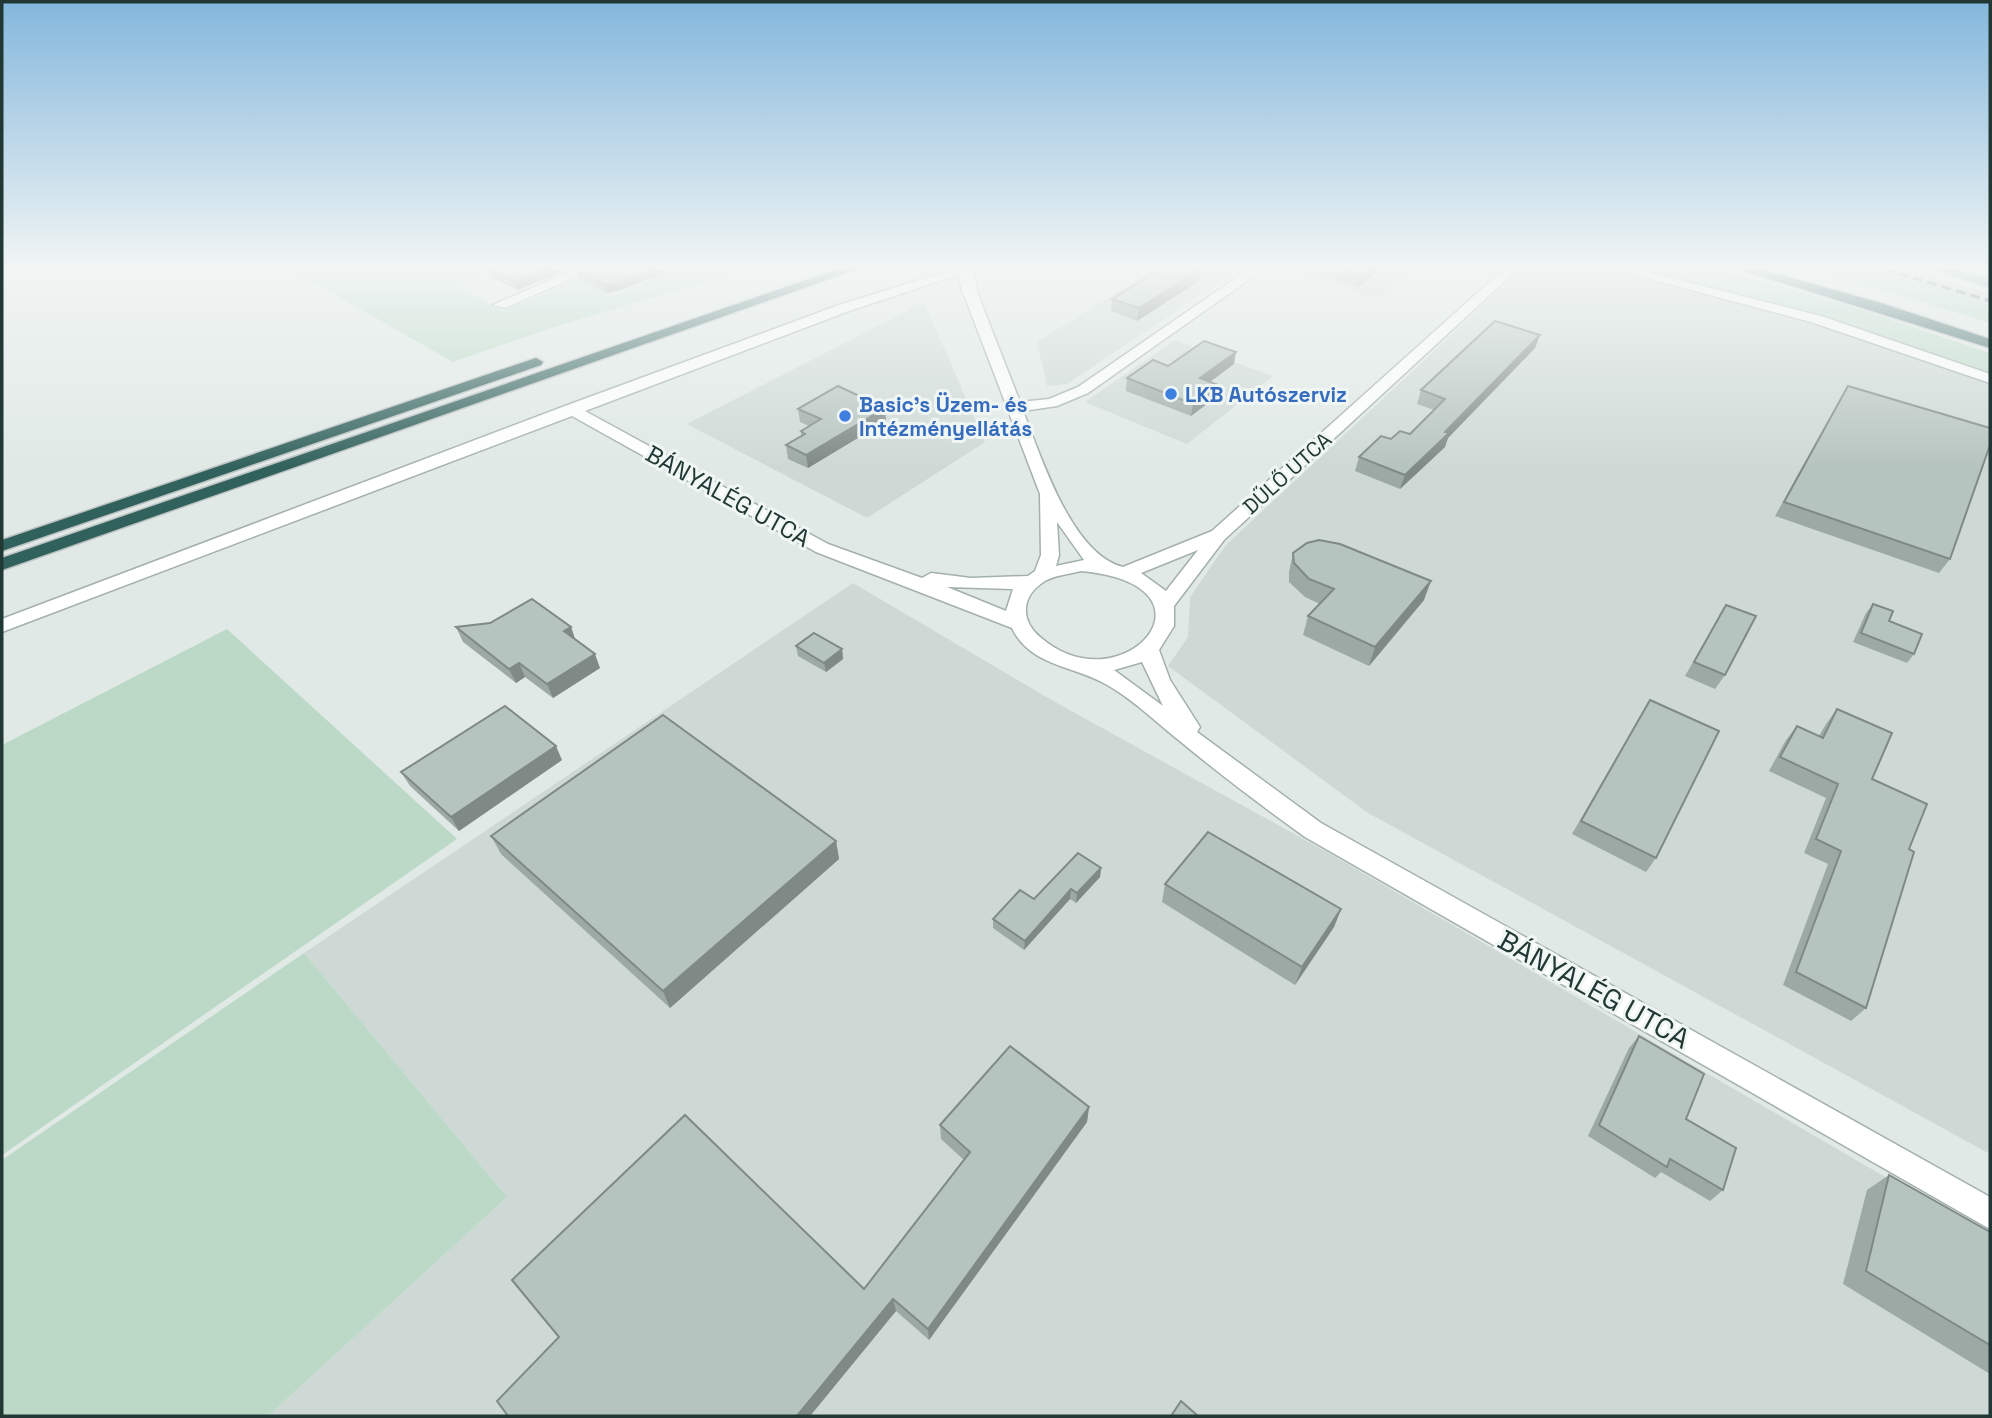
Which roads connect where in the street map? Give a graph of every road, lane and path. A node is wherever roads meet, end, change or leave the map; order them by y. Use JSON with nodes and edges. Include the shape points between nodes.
{"nodes":[{"id":1,"x":616,"y":335,"type":"dead end"},
{"id":2,"x":664,"y":335,"type":"edge"},
{"id":3,"x":770,"y":335,"type":"edge"},
{"id":4,"x":988,"y":335,"type":"edge"},
{"id":5,"x":1162,"y":335,"type":"edge"},
{"id":6,"x":1440,"y":335,"type":"edge"},
{"id":7,"x":1863,"y":335,"type":"edge"},
{"id":8,"x":1963,"y":335,"type":"edge"},
{"id":9,"x":1990,"y":344,"type":"edge"},
{"id":10,"x":1990,"y":379,"type":"edge"},
{"id":11,"x":1017,"y":407,"type":"junction"},
{"id":12,"x":570,"y":409,"type":"junction"},
{"id":13,"x":1046,"y":490,"type":"junction"},
{"id":14,"x":1217,"y":536,"type":"junction"},
{"id":15,"x":2,"y":546,"type":"edge"},
{"id":16,"x":2,"y":564,"type":"edge"},
{"id":17,"x":1102,"y":566,"type":"junction"},
{"id":18,"x":1126,"y":572,"type":"junction"},
{"id":19,"x":891,"y":573,"type":"junction"},
{"id":20,"x":1037,"y":578,"type":"junction"},
{"id":21,"x":1164,"y":606,"type":"junction"},
{"id":22,"x":1015,"y":622,"type":"junction"},
{"id":23,"x":2,"y":625,"type":"edge"},
{"id":24,"x":1149,"y":649,"type":"junction"},
{"id":25,"x":1088,"y":665,"type":"junction"},
{"id":26,"x":1208,"y":750,"type":"junction"},
{"id":27,"x":1990,"y":1214,"type":"edge"}],
"edges":[{"from":1,"to":15,"type":"highway"},
{"from":2,"to":16,"type":"highway"},
{"from":3,"to":12,"type":"street"},
{"from":4,"to":11,"type":"street","bridge":true},
{"from":5,"to":11,"type":"street","via":[[1071,397]]},
{"from":6,"to":14,"type":"street","name":"DŰLŐ UTCA"},
{"from":7,"to":10,"type":"street"},
{"from":8,"to":9,"type":"highway"},
{"from":11,"to":13,"type":"street"},
{"from":12,"to":19,"type":"street","name":"BÁNYALÉG UTCA","via":[[792,533]]},
{"from":12,"to":23,"type":"street"},
{"from":13,"to":17,"type":"street","via":[[1083,549]]},
{"from":13,"to":20,"type":"street","via":[[1050,555]]},
{"from":14,"to":18,"type":"street","name":"DŰLŐ UTCA"},
{"from":14,"to":21,"type":"street","name":"DŰLŐ UTCA"},
{"from":17,"to":18,"type":"street","name":"BÁNYALÉG UTCA"},
{"from":17,"to":20,"type":"street","name":"BÁNYALÉG UTCA","via":[[1062,567]]},
{"from":18,"to":21,"type":"street","name":"BÁNYALÉG UTCA","via":[[1149,587]]},
{"from":19,"to":20,"type":"street","name":"BÁNYALÉG UTCA","via":[[971,584]]},
{"from":19,"to":22,"type":"street","name":"BÁNYALÉG UTCA"},
{"from":20,"to":22,"type":"street","via":[[1019,594]]},
{"from":21,"to":24,"type":"street","via":[[1164,631]]},
{"from":22,"to":25,"type":"street","name":"BÁNYALÉG UTCA","via":[[1041,651]]},
{"from":24,"to":25,"type":"street","name":"BÁNYALÉG UTCA","via":[[1122,661]]},
{"from":24,"to":26,"type":"street","name":"BÁNYALÉG UTCA","via":[[1167,694]]},
{"from":25,"to":26,"type":"street","name":"BÁNYALÉG UTCA","via":[[1119,682]]},
{"from":26,"to":27,"type":"street","name":"BÁNYALÉG UTCA","via":[[1313,830]]}]}
